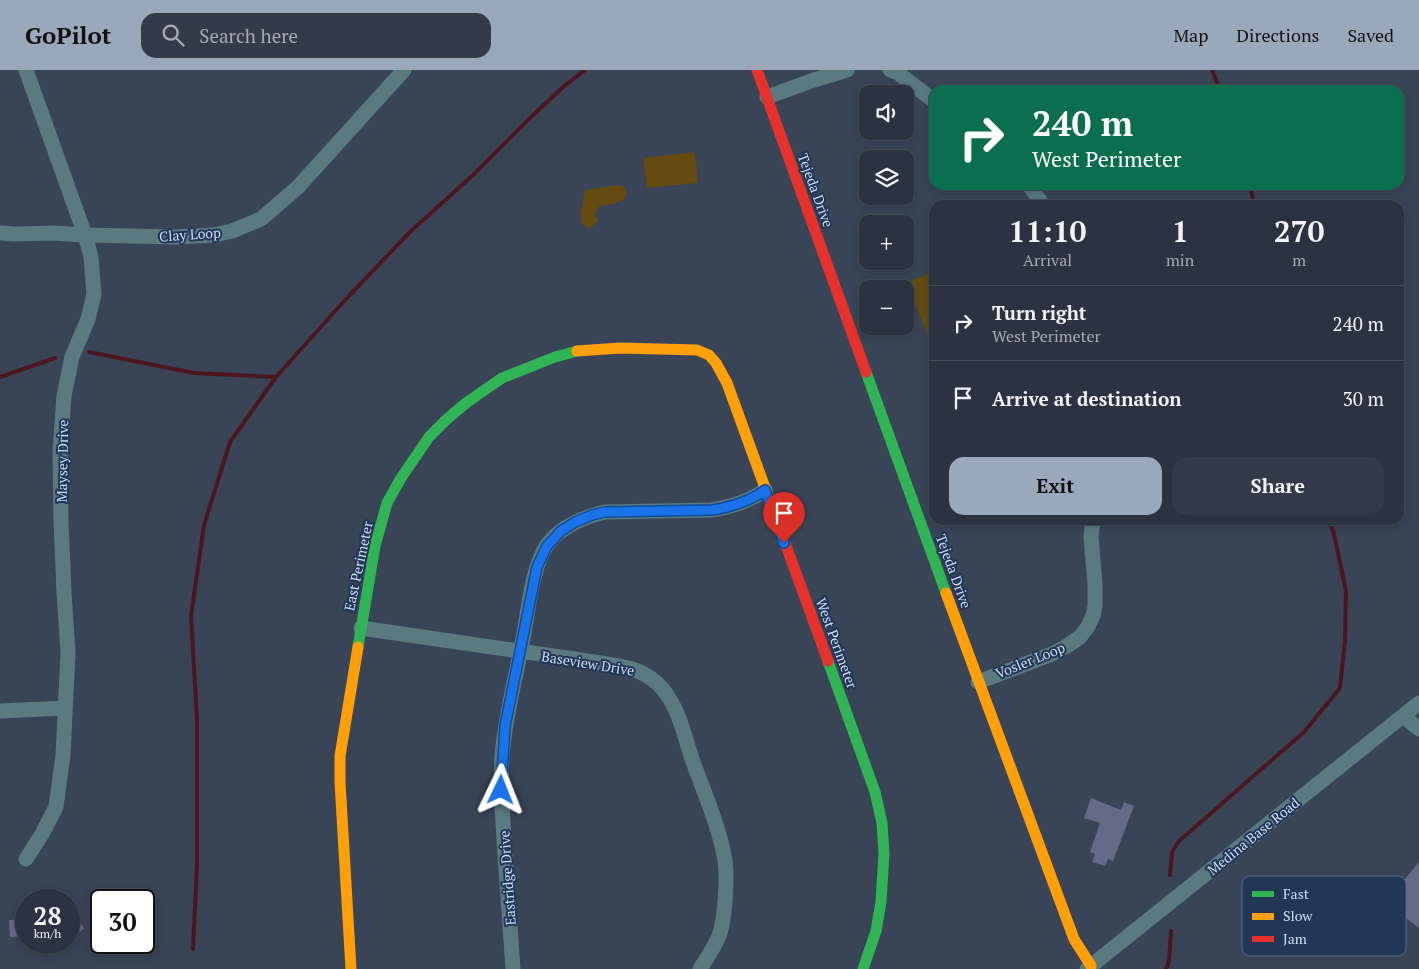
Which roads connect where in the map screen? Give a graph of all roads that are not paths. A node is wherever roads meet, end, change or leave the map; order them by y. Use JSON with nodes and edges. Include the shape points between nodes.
{"nodes":[{"id":1,"x":26,"y":70,"type":"edge"},
{"id":2,"x":404,"y":70,"type":"edge"},
{"id":3,"x":757,"y":70,"type":"edge"},
{"id":4,"x":847,"y":70,"type":"edge"},
{"id":5,"x":890,"y":70,"type":"edge"},
{"id":6,"x":767,"y":97,"type":"junction"},
{"id":7,"x":929,"y":97,"type":"edge"},
{"id":8,"x":0,"y":233,"type":"edge"},
{"id":9,"x":85,"y":235,"type":"junction"},
{"id":10,"x":691,"y":350,"type":"joint"},
{"id":11,"x":765,"y":490,"type":"junction"},
{"id":12,"x":1092,"y":525,"type":"edge"},
{"id":13,"x":361,"y":628,"type":"junction"},
{"id":14,"x":521,"y":652,"type":"junction"},
{"id":15,"x":978,"y":682,"type":"junction"},
{"id":16,"x":1419,"y":704,"type":"edge"},
{"id":17,"x":65,"y":708,"type":"junction"},
{"id":18,"x":0,"y":711,"type":"edge"},
{"id":19,"x":1403,"y":716,"type":"junction"},
{"id":20,"x":1419,"y":729,"type":"edge"},
{"id":21,"x":26,"y":858,"type":"dead end"},
{"id":22,"x":1089,"y":967,"type":"edge"},
{"id":23,"x":351,"y":969,"type":"edge"},
{"id":24,"x":513,"y":969,"type":"edge"},
{"id":25,"x":700,"y":969,"type":"edge"},
{"id":26,"x":863,"y":969,"type":"edge"}],
"edges":[{"from":1,"to":9,"type":"street","name":"Maysey Drive"},
{"from":2,"to":9,"type":"street","name":"Clay Loop","via":[[298,187],[262,219],[232,231],[214,234],[176,237]]},
{"from":3,"to":6,"type":"street","name":"Tejeda Drive"},
{"from":4,"to":6,"type":"street"},
{"from":5,"to":7,"type":"street"},
{"from":6,"to":15,"type":"street","name":"Tejeda Drive"},
{"from":8,"to":9,"type":"street","name":"Clay Loop"},
{"from":9,"to":17,"type":"street","name":"Maysey Drive","via":[[91,257],[94,294],[88,319],[72,357],[64,396],[60,451],[68,653]]},
{"from":10,"to":11,"type":"street","name":"West Perimeter","via":[[714,358],[727,383]]},
{"from":10,"to":13,"type":"street","name":"East Perimeter","via":[[620,348],[578,351],[502,378],[459,408],[429,437],[387,504],[375,546]]},
{"from":11,"to":14,"type":"street","name":"Eastridge Drive","via":[[755,498],[712,510],[605,512],[575,522],[561,531],[547,546],[537,567]]},
{"from":11,"to":26,"type":"street","name":"West Perimeter","via":[[880,810],[884,832],[884,875],[879,919]]},
{"from":12,"to":15,"type":"street","name":"Vosler Loop","via":[[1095,606],[1087,628],[1080,637],[1052,654]]},
{"from":13,"to":14,"type":"street","name":"Baseview Drive"},
{"from":13,"to":23,"type":"street","name":"East Perimeter","via":[[340,756]]},
{"from":14,"to":24,"type":"street","name":"Eastridge Drive","via":[[505,726],[501,790]]},
{"from":14,"to":25,"type":"street","name":"Baseview Drive","via":[[637,669],[659,685],[671,702],[725,862],[724,912],[719,935]]},
{"from":15,"to":22,"type":"street","name":"Tejeda Drive","via":[[1074,939]]},
{"from":16,"to":19,"type":"street","name":"Medina Base Road"},
{"from":17,"to":18,"type":"street"},
{"from":17,"to":21,"type":"street","name":"Maysey Drive","via":[[64,755],[56,807]]},
{"from":19,"to":20,"type":"street"},
{"from":19,"to":22,"type":"street","name":"Medina Base Road"}]}
